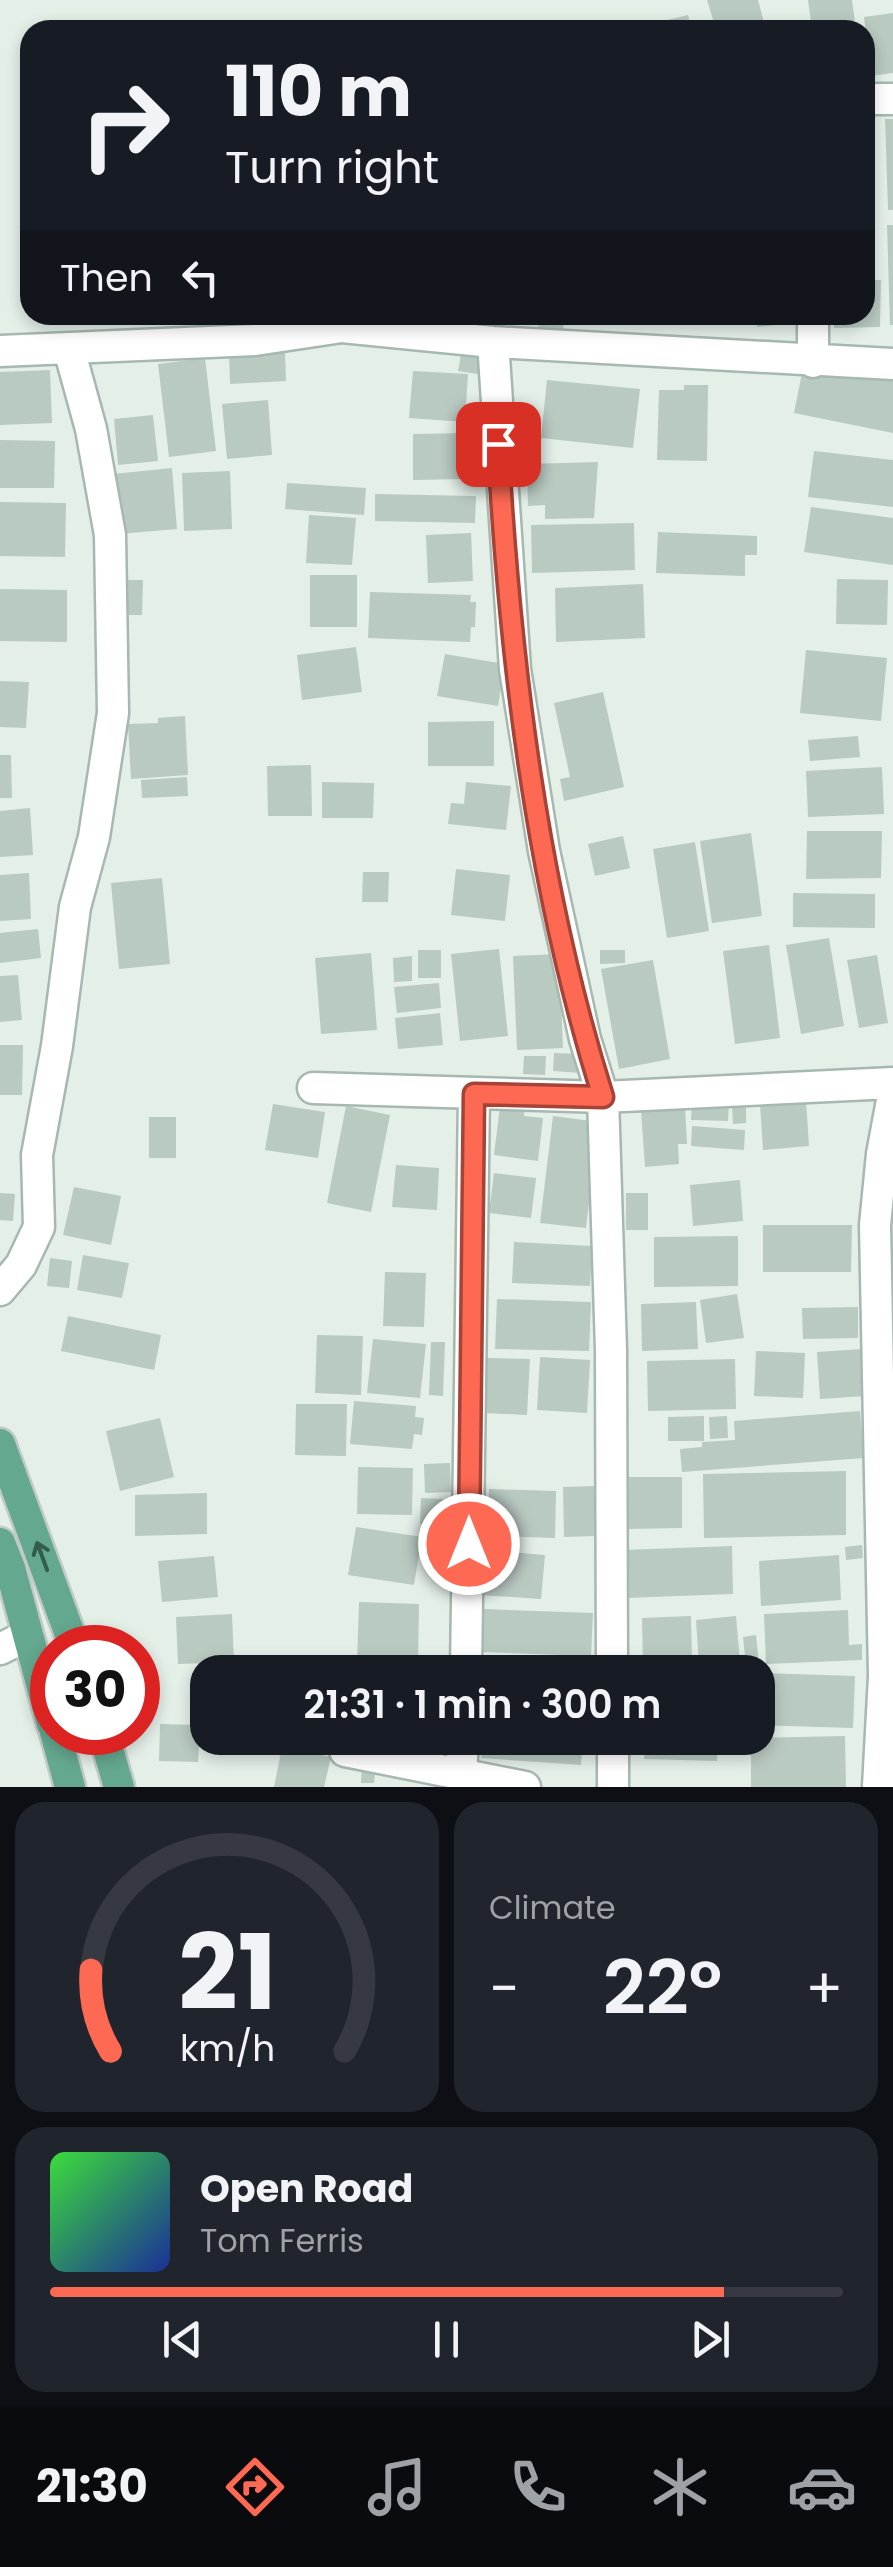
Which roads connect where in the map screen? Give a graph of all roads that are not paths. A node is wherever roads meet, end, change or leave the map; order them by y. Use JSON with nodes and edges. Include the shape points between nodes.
{"nodes":[{"id":1,"x":813,"y":325,"type":"edge"},
{"id":2,"x":493,"y":342,"type":"junction"},
{"id":3,"x":69,"y":350,"type":"junction"},
{"id":4,"x":0,"y":351,"type":"edge"},
{"id":5,"x":813,"y":362,"type":"junction"},
{"id":6,"x":893,"y":364,"type":"edge"},
{"id":7,"x":893,"y":1083,"type":"edge"},
{"id":8,"x":314,"y":1088,"type":"dead end"},
{"id":9,"x":474,"y":1094,"type":"junction"},
{"id":10,"x":893,"y":1095,"type":"edge"},
{"id":11,"x":603,"y":1097,"type":"junction"},
{"id":12,"x":0,"y":1290,"type":"edge"},
{"id":13,"x":0,"y":1444,"type":"edge"},
{"id":14,"x":0,"y":1543,"type":"edge"},
{"id":15,"x":66,"y":1625,"type":"edge"},
{"id":16,"x":28,"y":1635,"type":"junction"},
{"id":17,"x":30,"y":1642,"type":"edge"},
{"id":18,"x":0,"y":1648,"type":"edge"},
{"id":19,"x":466,"y":1655,"type":"edge"},
{"id":20,"x":612,"y":1655,"type":"edge"},
{"id":21,"x":61,"y":1755,"type":"edge"},
{"id":22,"x":110,"y":1755,"type":"edge"},
{"id":23,"x":364,"y":1755,"type":"edge"},
{"id":24,"x":463,"y":1755,"type":"edge"},
{"id":25,"x":613,"y":1755,"type":"edge"},
{"id":26,"x":462,"y":1776,"type":"junction"},
{"id":27,"x":70,"y":1787,"type":"edge"},
{"id":28,"x":119,"y":1787,"type":"edge"},
{"id":29,"x":525,"y":1787,"type":"edge"},
{"id":30,"x":613,"y":1787,"type":"edge"},
{"id":31,"x":878,"y":1787,"type":"edge"}],
"edges":[{"from":1,"to":5,"type":"street"},
{"from":2,"to":3,"type":"street","via":[[342,326],[255,340]]},
{"from":2,"to":5,"type":"street"},
{"from":2,"to":11,"type":"street","via":[[515,669],[544,852]]},
{"from":3,"to":4,"type":"street"},
{"from":3,"to":12,"type":"street","via":[[110,535],[113,712],[37,1155],[39,1227]]},
{"from":5,"to":6,"type":"street"},
{"from":7,"to":11,"type":"street"},
{"from":8,"to":9,"type":"street"},
{"from":9,"to":11,"type":"street"},
{"from":9,"to":19,"type":"street"},
{"from":10,"to":31,"type":"street","via":[[875,1224],[884,1676]]},
{"from":11,"to":20,"type":"street"},
{"from":15,"to":13,"type":"main road","one_way":true},
{"from":14,"to":16,"type":"main road"},
{"from":16,"to":17,"type":"main road"},
{"from":16,"to":18,"type":"street"},
{"from":21,"to":27,"type":"main road"},
{"from":22,"to":28,"type":"main road"},
{"from":23,"to":26,"type":"street"},
{"from":24,"to":26,"type":"street"},
{"from":25,"to":30,"type":"street"},
{"from":26,"to":29,"type":"street"}]}
